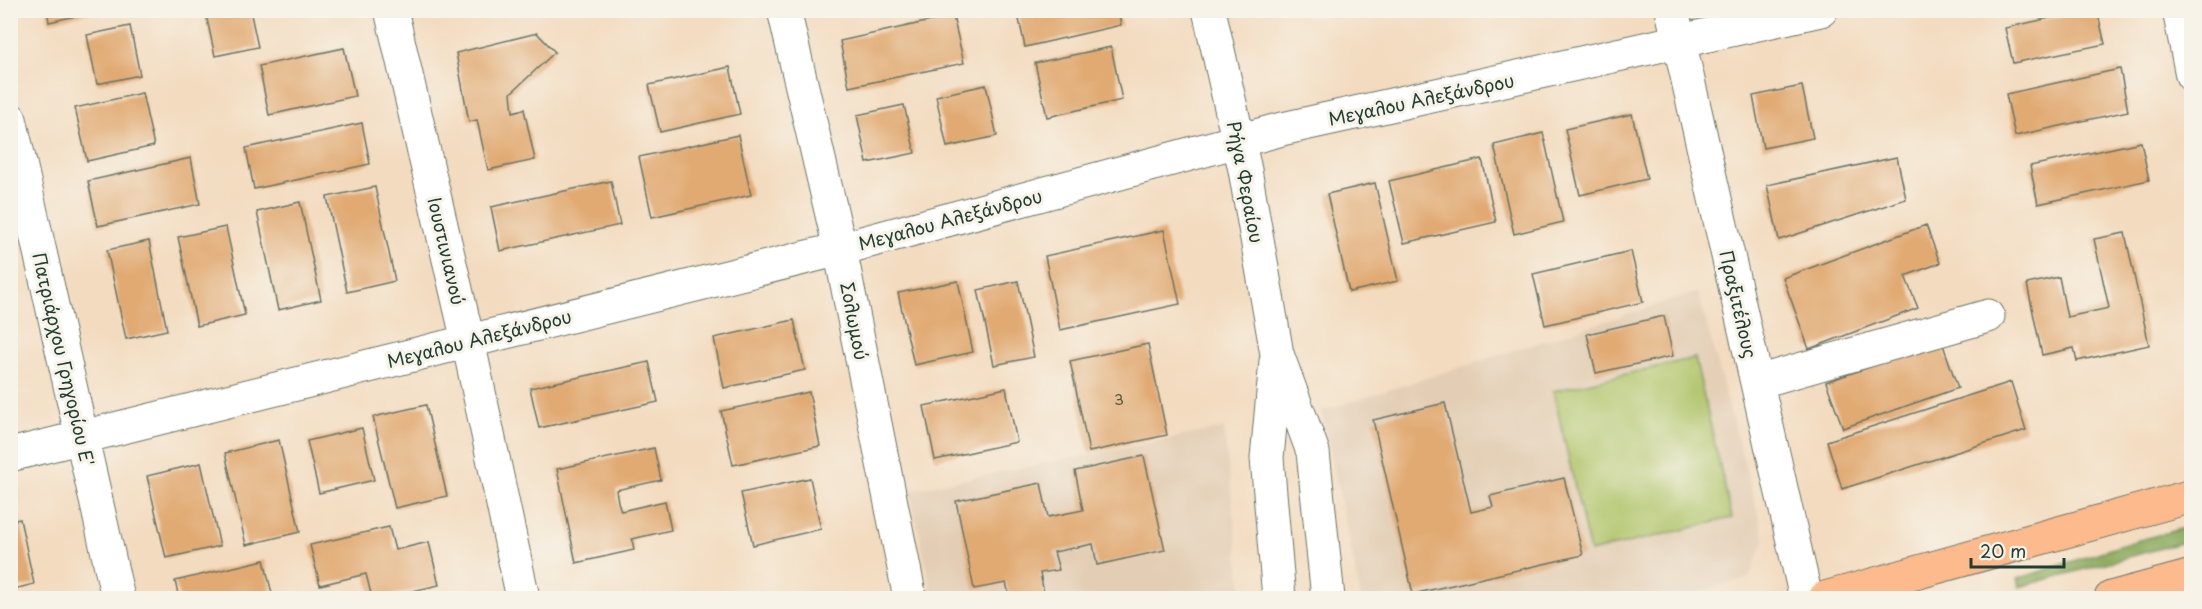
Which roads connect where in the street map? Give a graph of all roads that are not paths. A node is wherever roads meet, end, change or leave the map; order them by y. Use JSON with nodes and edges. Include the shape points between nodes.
{"nodes":[{"id":1,"x":391,"y":10,"type":"edge"},
{"id":2,"x":784,"y":10,"type":"edge"},
{"id":3,"x":1209,"y":10,"type":"edge"},
{"id":4,"x":1672,"y":10,"type":"edge"},
{"id":5,"x":1821,"y":10,"type":"edge"},
{"id":6,"x":2179,"y":10,"type":"edge"},
{"id":7,"x":1680,"y":43,"type":"junction"},
{"id":8,"x":2192,"y":75,"type":"edge"},
{"id":9,"x":10,"y":119,"type":"edge"},
{"id":10,"x":1239,"y":141,"type":"junction"},
{"id":11,"x":840,"y":249,"type":"junction"},
{"id":12,"x":1988,"y":316,"type":"dead end"},
{"id":13,"x":468,"y":341,"type":"junction"},
{"id":14,"x":1277,"y":354,"type":"junction"},
{"id":15,"x":1757,"y":382,"type":"junction"},
{"id":16,"x":81,"y":436,"type":"junction"},
{"id":17,"x":10,"y":455,"type":"edge"},
{"id":18,"x":2192,"y":496,"type":"edge"},
{"id":19,"x":2192,"y":576,"type":"edge"},
{"id":20,"x":118,"y":598,"type":"edge"},
{"id":21,"x":524,"y":598,"type":"edge"},
{"id":22,"x":910,"y":598,"type":"edge"},
{"id":23,"x":1280,"y":598,"type":"edge"},
{"id":24,"x":1328,"y":598,"type":"edge"},
{"id":25,"x":1806,"y":598,"type":"edge"},
{"id":26,"x":1825,"y":598,"type":"edge"},
{"id":27,"x":2111,"y":598,"type":"edge"}],
"edges":[{"from":1,"to":13,"type":"street","name":"Ιουστινιανού"},
{"from":2,"to":11,"type":"street","name":"Σολωμού"},
{"from":3,"to":10,"type":"street","name":"Ρήγα Φεραίου"},
{"from":4,"to":7,"type":"street","name":"Πραξιτέλους"},
{"from":5,"to":7,"type":"street","name":"Μεγαλου Αλεξάνδρου"},
{"from":6,"to":8,"type":"street"},
{"from":7,"to":10,"type":"street","name":"Μεγαλου Αλεξάνδρου"},
{"from":7,"to":15,"type":"street","name":"Πραξιτέλους"},
{"from":9,"to":16,"type":"street","name":"Πατριάρχου Γρηγορίου E'"},
{"from":10,"to":11,"type":"street","name":"Μεγαλου Αλεξάνδρου"},
{"from":10,"to":14,"type":"street","name":"Ρήγα Φεραίου"},
{"from":11,"to":13,"type":"street","name":"Μεγαλου Αλεξάνδρου"},
{"from":11,"to":22,"type":"street","name":"Σολωμού"},
{"from":12,"to":15,"type":"street"},
{"from":13,"to":16,"type":"street","name":"Μεγαλου Αλεξάνδρου"},
{"from":13,"to":21,"type":"street","name":"Ιουστινιανού"},
{"from":14,"to":23,"type":"street","name":"Ρήγα Φεραίου","via":[[1267,458]]},
{"from":14,"to":24,"type":"street","name":"Ρήγα Φεραίου","via":[[1313,452]]},
{"from":15,"to":25,"type":"street","name":"Πραξιτέλους"},
{"from":16,"to":17,"type":"street","name":"Μεγαλου Αλεξάνδρου"},
{"from":16,"to":20,"type":"street","name":"Πατριάρχου Γρηγορίου E'"},
{"from":18,"to":26,"type":"main road"},
{"from":19,"to":27,"type":"main road"}]}
